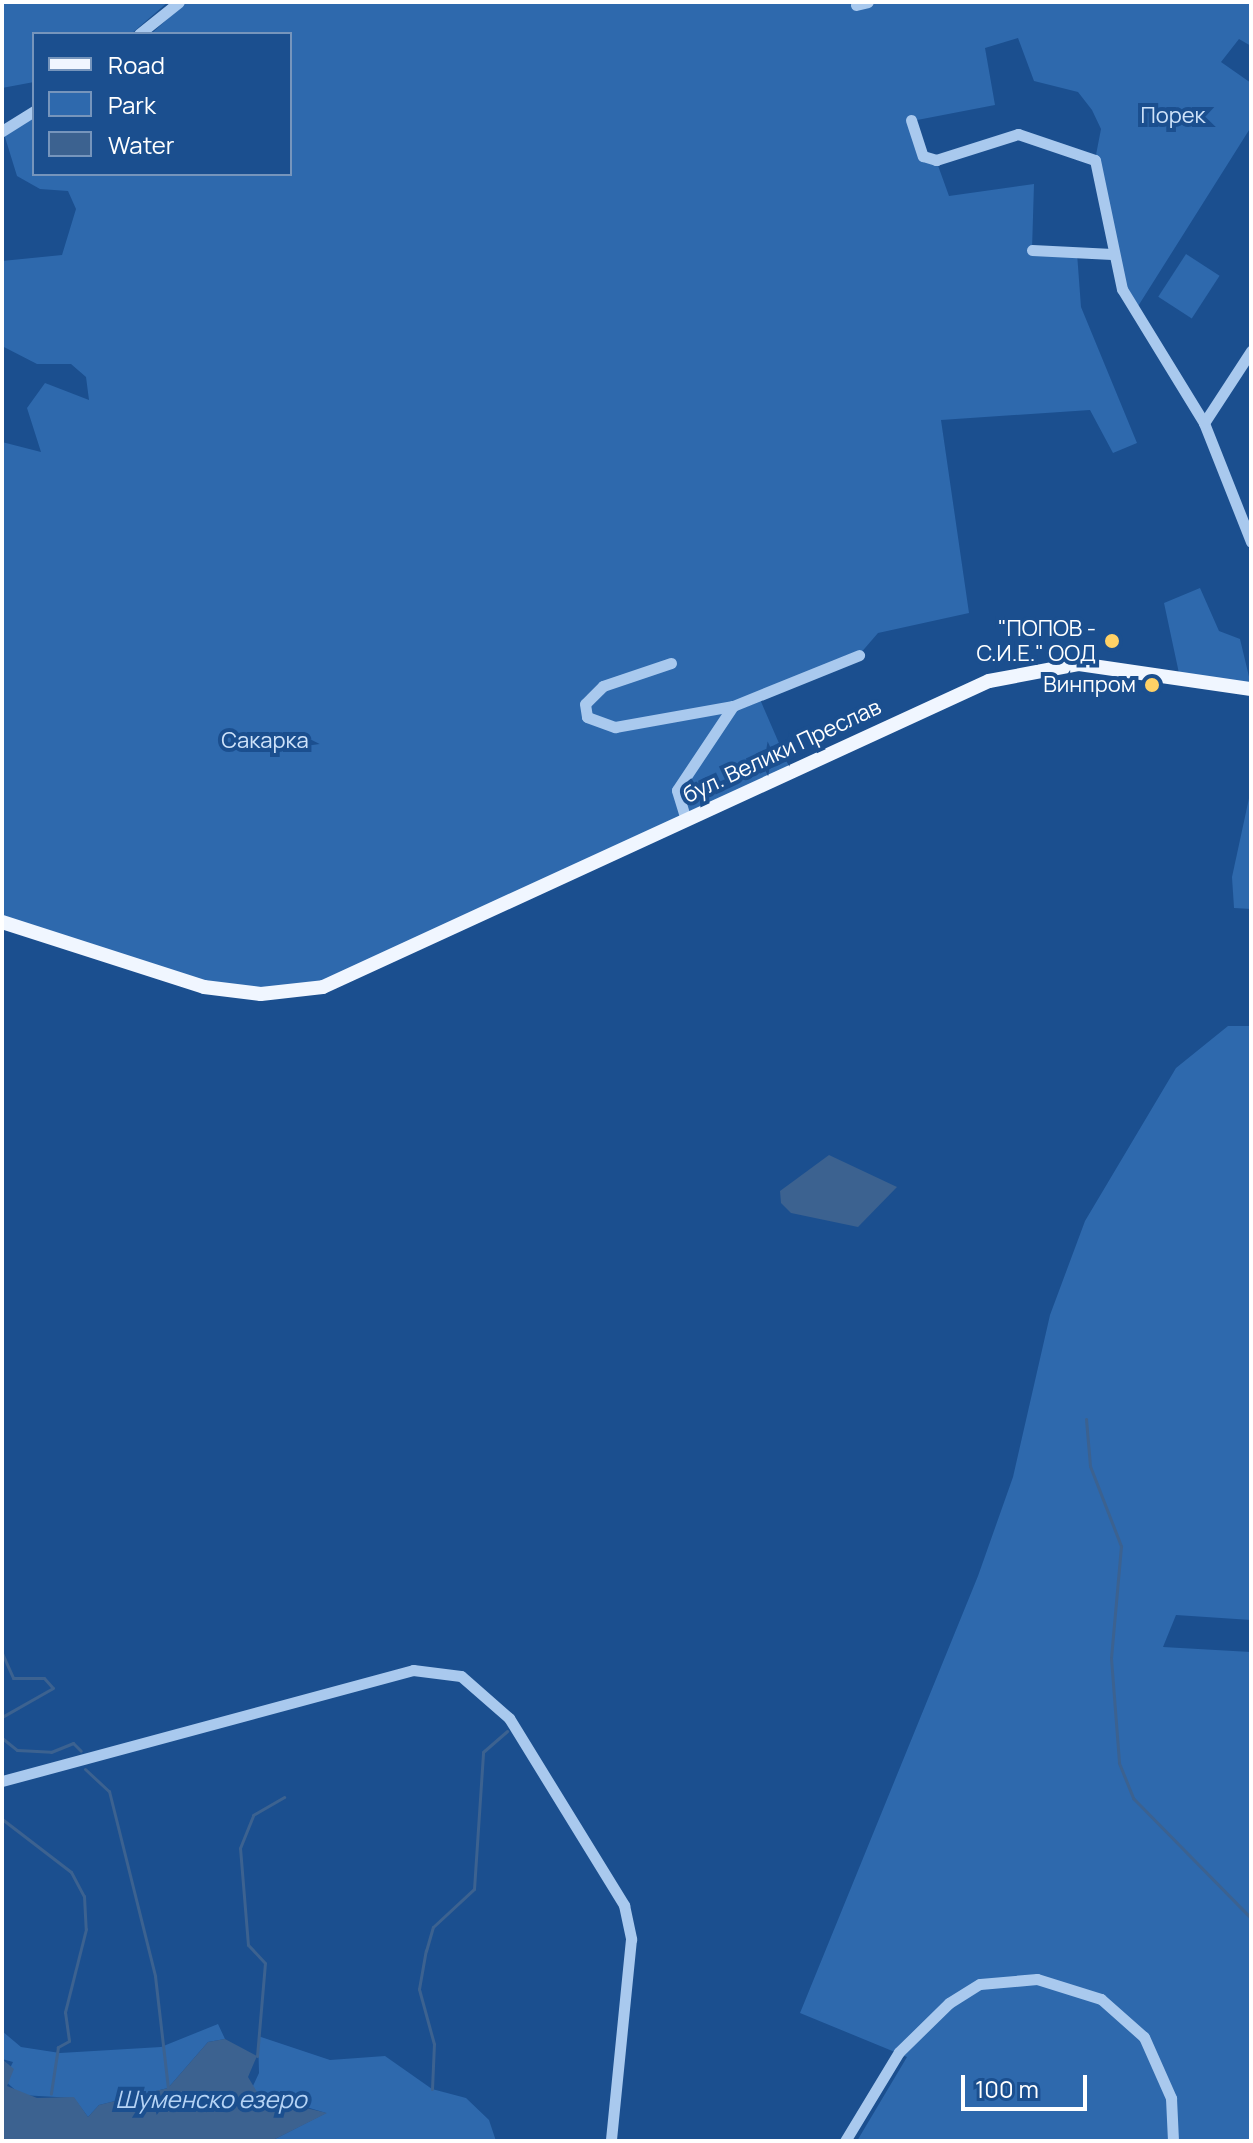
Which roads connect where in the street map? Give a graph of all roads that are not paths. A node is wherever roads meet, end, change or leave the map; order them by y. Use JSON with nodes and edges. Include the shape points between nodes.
{"nodes":[{"id":1,"x":179,"y":2,"type":"edge"},
{"id":2,"x":142,"y":32,"type":"edge"},
{"id":3,"x":32,"y":112,"type":"edge"},
{"id":4,"x":911,"y":120,"type":"dead end"},
{"id":5,"x":2,"y":131,"type":"edge"},
{"id":6,"x":1032,"y":250,"type":"dead end"},
{"id":7,"x":1112,"y":254,"type":"junction"},
{"id":8,"x":1251,"y":351,"type":"edge"},
{"id":9,"x":1204,"y":423,"type":"junction"},
{"id":10,"x":1251,"y":542,"type":"edge"},
{"id":11,"x":859,"y":655,"type":"dead end"},
{"id":12,"x":671,"y":663,"type":"dead end"},
{"id":13,"x":1251,"y":687,"type":"edge"},
{"id":14,"x":733,"y":706,"type":"junction"},
{"id":15,"x":686,"y":820,"type":"junction"},
{"id":16,"x":2,"y":922,"type":"edge"},
{"id":17,"x":2,"y":1781,"type":"edge"},
{"id":18,"x":611,"y":2141,"type":"edge"},
{"id":19,"x":845,"y":2141,"type":"edge"},
{"id":20,"x":1173,"y":2141,"type":"edge"}],
"edges":[{"from":1,"to":2,"type":"street"},
{"from":3,"to":5,"type":"street"},
{"from":4,"to":7,"type":"street","via":[[923,156],[936,160],[1018,134],[1095,160]]},
{"from":6,"to":7,"type":"street"},
{"from":7,"to":9,"type":"street","via":[[1148,337]]},
{"from":8,"to":9,"type":"street"},
{"from":9,"to":10,"type":"street"},
{"from":11,"to":14,"type":"street"},
{"from":12,"to":14,"type":"street","via":[[603,686],[585,704],[587,717],[615,727]]},
{"from":13,"to":15,"type":"main road","name":"бул. Велики Преслав","via":[[1119,668],[1040,668],[968,689]]},
{"from":14,"to":15,"type":"street","via":[[677,790]]},
{"from":15,"to":16,"type":"main road","name":"бул. Велики Преслав","via":[[370,969],[293,992],[204,987]]},
{"from":17,"to":18,"type":"street","via":[[413,1670],[461,1676],[509,1718],[624,1905],[631,1939]]},
{"from":19,"to":20,"type":"street","via":[[921,2027],[980,1984],[1006,1979],[1067,1986],[1121,2015],[1159,2064]]}]}
